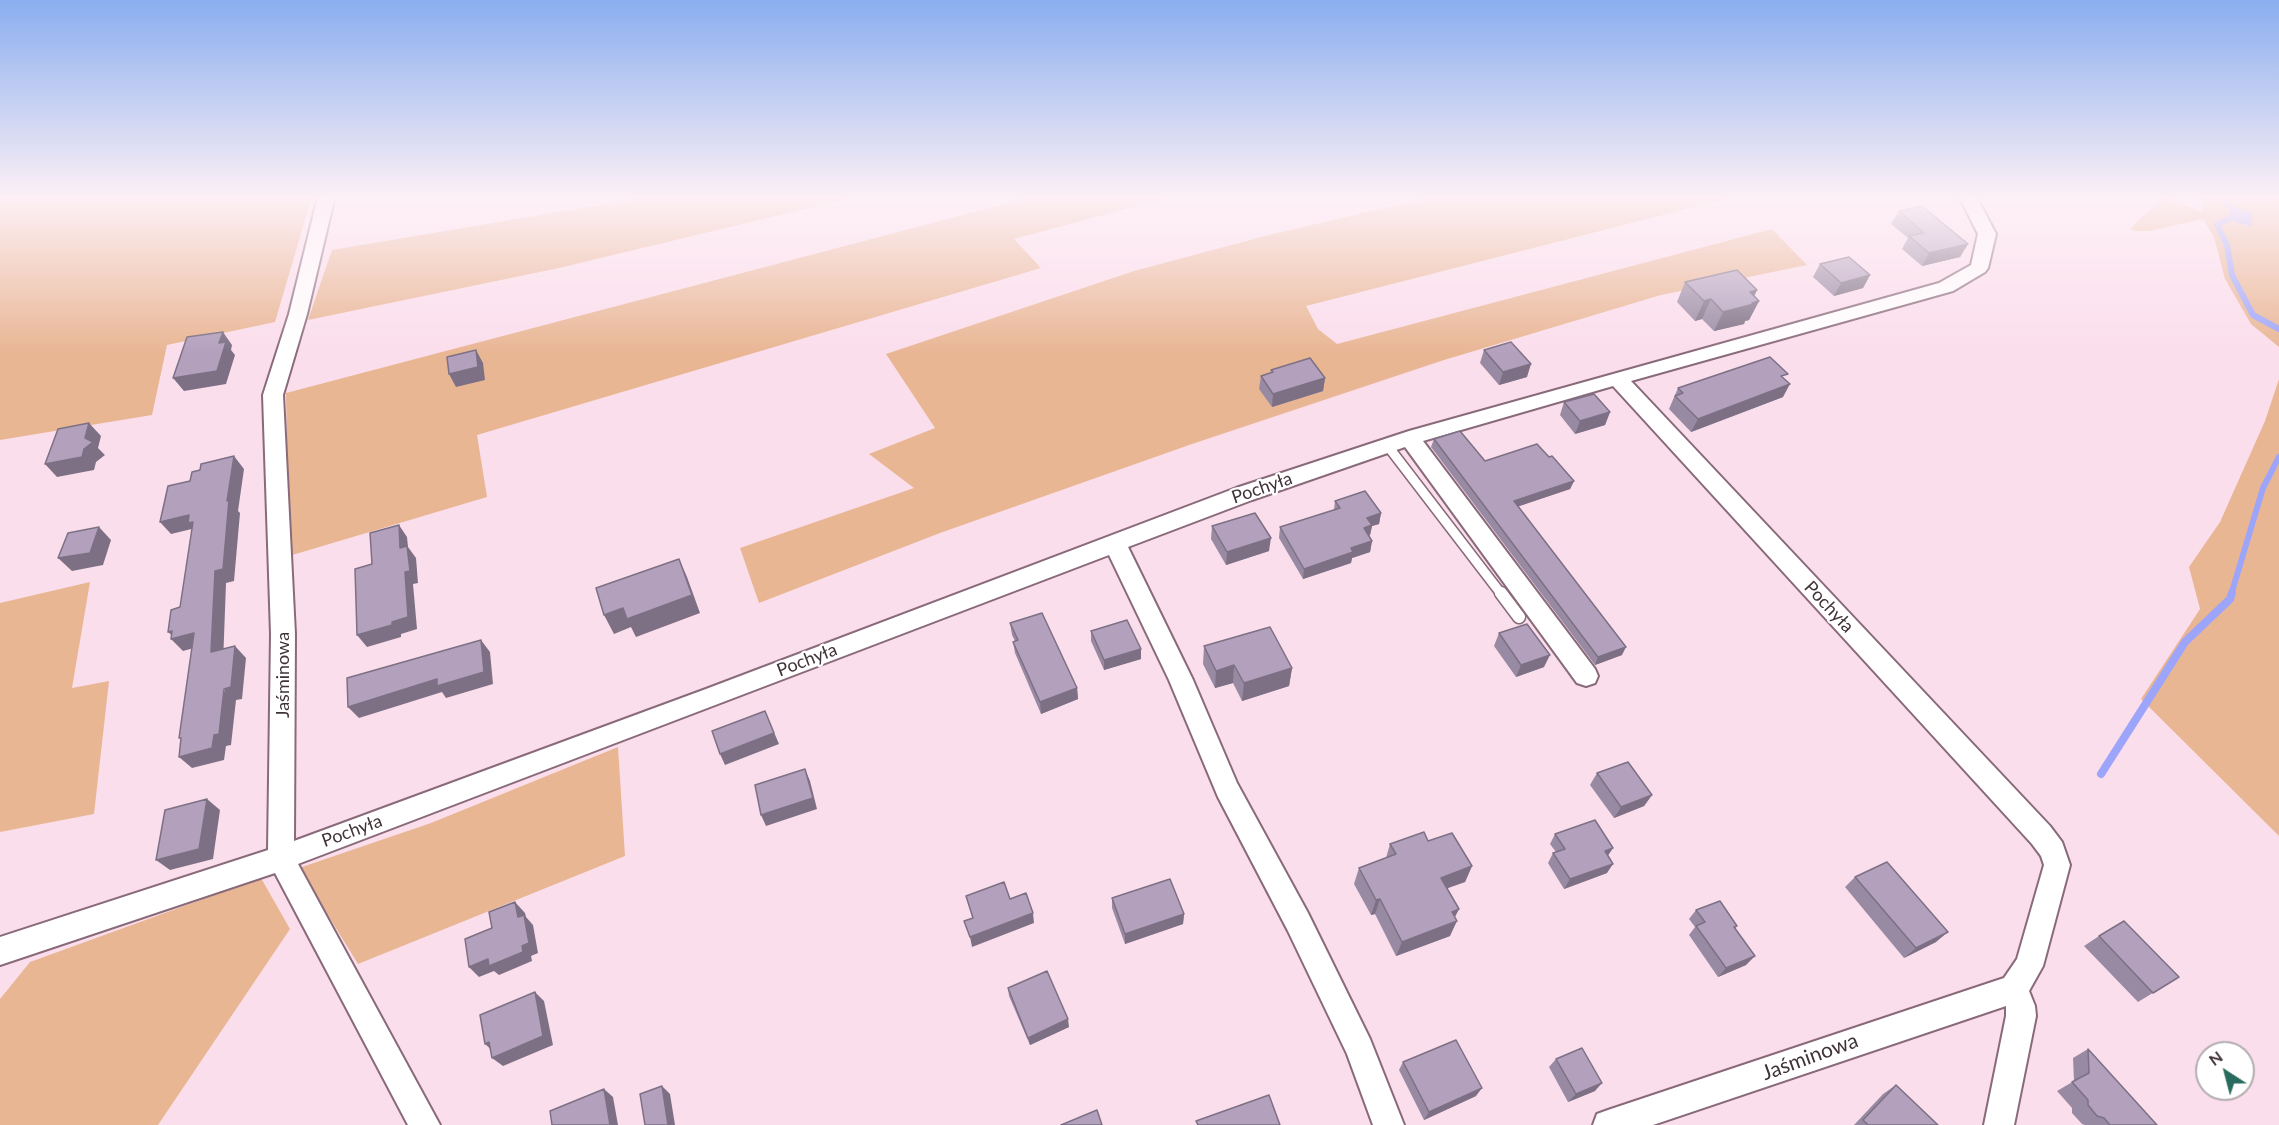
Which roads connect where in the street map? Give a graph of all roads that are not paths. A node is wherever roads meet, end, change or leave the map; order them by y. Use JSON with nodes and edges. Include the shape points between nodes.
{"nodes":[{"id":1,"x":314,"y":248,"type":"edge"},
{"id":2,"x":1984,"y":248,"type":"edge"},
{"id":3,"x":1617,"y":378,"type":"junction"},
{"id":4,"x":1409,"y":438,"type":"junction"},
{"id":5,"x":1387,"y":445,"type":"junction"},
{"id":6,"x":1115,"y":543,"type":"junction"},
{"id":7,"x":1519,"y":617,"type":"dead end"},
{"id":8,"x":1586,"y":676,"type":"dead end"},
{"id":9,"x":281,"y":858,"type":"junction"},
{"id":10,"x":0,"y":951,"type":"edge"},
{"id":11,"x":2013,"y":989,"type":"junction"},
{"id":12,"x":425,"y":1125,"type":"edge"},
{"id":13,"x":1389,"y":1125,"type":"edge"},
{"id":14,"x":1608,"y":1125,"type":"edge"},
{"id":15,"x":1999,"y":1125,"type":"edge"}],
"edges":[{"from":1,"to":9,"type":"street","name":"Jaśminowa","via":[[273,394],[283,634]]},
{"from":2,"to":3,"type":"street","name":"Pochyła","via":[[1979,268],[1946,287]]},
{"from":3,"to":4,"type":"street","name":"Pochyła"},
{"from":3,"to":11,"type":"street","name":"Pochyła","via":[[2053,851],[2057,865],[2029,966]]},
{"from":4,"to":5,"type":"street","name":"Pochyła"},
{"from":4,"to":8,"type":"street"},
{"from":5,"to":6,"type":"street","name":"Pochyła"},
{"from":5,"to":7,"type":"lane"},
{"from":6,"to":9,"type":"street","name":"Pochyła"},
{"from":6,"to":13,"type":"street","via":[[1181,680],[1227,789],[1360,1049]]},
{"from":9,"to":10,"type":"street","name":"Pochyła"},
{"from":9,"to":12,"type":"street","name":"Jaśminowa"},
{"from":11,"to":14,"type":"street","name":"Jaśminowa"},
{"from":11,"to":15,"type":"street","via":[[2021,1006],[2020,1016]]}]}
